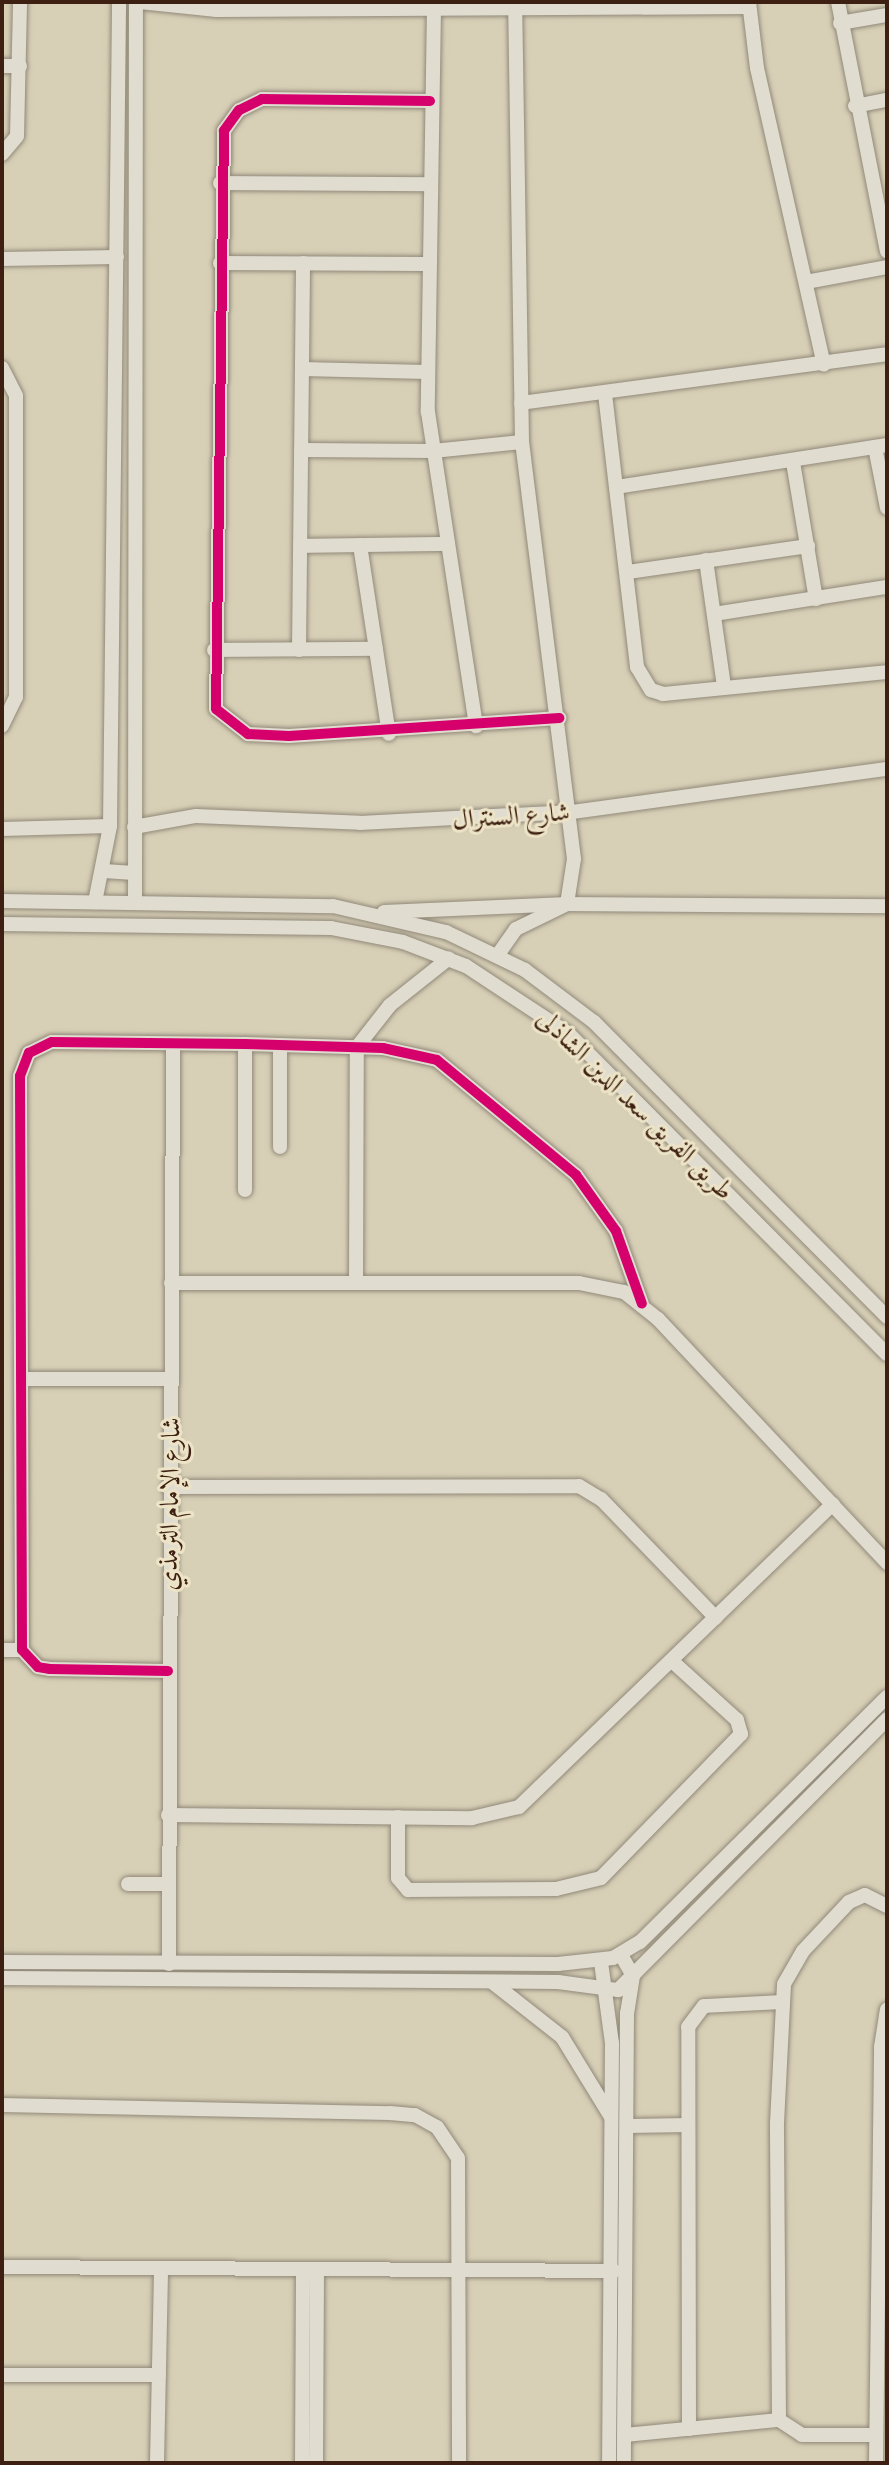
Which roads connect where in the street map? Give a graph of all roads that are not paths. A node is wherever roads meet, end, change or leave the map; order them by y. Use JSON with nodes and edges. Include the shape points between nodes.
{"nodes":[{"id":1,"x":20,"y":2,"type":"edge"},
{"id":2,"x":119,"y":2,"type":"edge"},
{"id":3,"x":138,"y":2,"type":"edge"},
{"id":4,"x":838,"y":2,"type":"edge"},
{"id":5,"x":655,"y":4,"type":"edge"},
{"id":6,"x":749,"y":4,"type":"edge"},
{"id":7,"x":217,"y":6,"type":"edge"},
{"id":8,"x":434,"y":8,"type":"junction"},
{"id":9,"x":515,"y":8,"type":"junction"},
{"id":10,"x":887,"y":15,"type":"edge"},
{"id":11,"x":840,"y":23,"type":"junction"},
{"id":12,"x":2,"y":66,"type":"edge"},
{"id":13,"x":20,"y":66,"type":"junction"},
{"id":14,"x":887,"y":100,"type":"edge"},
{"id":15,"x":430,"y":101,"type":"junction"},
{"id":16,"x":855,"y":106,"type":"junction"},
{"id":17,"x":2,"y":154,"type":"edge"},
{"id":18,"x":880,"y":180,"type":"edge"},
{"id":19,"x":220,"y":183,"type":"junction"},
{"id":20,"x":428,"y":184,"type":"junction"},
{"id":21,"x":887,"y":251,"type":"edge"},
{"id":22,"x":117,"y":257,"type":"junction"},
{"id":23,"x":2,"y":259,"type":"edge"},
{"id":24,"x":220,"y":263,"type":"junction"},
{"id":25,"x":303,"y":263,"type":"junction"},
{"id":26,"x":426,"y":264,"type":"junction"},
{"id":27,"x":887,"y":267,"type":"edge"},
{"id":28,"x":806,"y":282,"type":"junction"},
{"id":29,"x":887,"y":354,"type":"edge"},
{"id":30,"x":824,"y":365,"type":"junction"},
{"id":31,"x":2,"y":368,"type":"edge"},
{"id":32,"x":302,"y":369,"type":"junction"},
{"id":33,"x":427,"y":372,"type":"junction"},
{"id":34,"x":605,"y":394,"type":"junction"},
{"id":35,"x":521,"y":403,"type":"junction"},
{"id":36,"x":522,"y":442,"type":"junction"},
{"id":37,"x":881,"y":446,"type":"edge"},
{"id":38,"x":301,"y":450,"type":"junction"},
{"id":39,"x":433,"y":451,"type":"junction"},
{"id":40,"x":9,"y":457,"type":"edge"},
{"id":41,"x":793,"y":462,"type":"junction"},
{"id":42,"x":616,"y":487,"type":"junction"},
{"id":43,"x":887,"y":508,"type":"edge"},
{"id":44,"x":448,"y":544,"type":"junction"},
{"id":45,"x":360,"y":545,"type":"junction"},
{"id":46,"x":300,"y":546,"type":"junction"},
{"id":47,"x":808,"y":546,"type":"junction"},
{"id":48,"x":706,"y":560,"type":"junction"},
{"id":49,"x":628,"y":572,"type":"junction"},
{"id":50,"x":887,"y":587,"type":"edge"},
{"id":51,"x":816,"y":599,"type":"junction"},
{"id":52,"x":714,"y":614,"type":"junction"},
{"id":53,"x":376,"y":649,"type":"junction"},
{"id":54,"x":214,"y":650,"type":"junction"},
{"id":55,"x":299,"y":650,"type":"junction"},
{"id":56,"x":887,"y":672,"type":"edge"},
{"id":57,"x":724,"y":687,"type":"junction"},
{"id":58,"x":559,"y":718,"type":"junction"},
{"id":59,"x":2,"y":726,"type":"edge"},
{"id":60,"x":476,"y":726,"type":"junction"},
{"id":61,"x":389,"y":734,"type":"junction"},
{"id":62,"x":887,"y":769,"type":"edge"},
{"id":63,"x":572,"y":812,"type":"junction"},
{"id":64,"x":110,"y":826,"type":"junction"},
{"id":65,"x":134,"y":827,"type":"junction"},
{"id":66,"x":2,"y":829,"type":"edge"},
{"id":67,"x":104,"y":871,"type":"junction"},
{"id":68,"x":134,"y":873,"type":"junction"},
{"id":69,"x":2,"y":901,"type":"edge"},
{"id":70,"x":95,"y":902,"type":"junction"},
{"id":71,"x":135,"y":903,"type":"junction"},
{"id":72,"x":186,"y":903,"type":"junction"},
{"id":73,"x":234,"y":903,"type":"junction"},
{"id":74,"x":567,"y":904,"type":"junction"},
{"id":75,"x":887,"y":906,"type":"edge"},
{"id":76,"x":383,"y":912,"type":"junction"},
{"id":77,"x":2,"y":924,"type":"edge"},
{"id":78,"x":182,"y":925,"type":"junction"},
{"id":79,"x":230,"y":926,"type":"junction"},
{"id":80,"x":497,"y":956,"type":"junction"},
{"id":81,"x":449,"y":958,"type":"junction"},
{"id":82,"x":173,"y":1044,"type":"junction"},
{"id":83,"x":245,"y":1044,"type":"junction"},
{"id":84,"x":280,"y":1046,"type":"junction"},
{"id":85,"x":357,"y":1047,"type":"junction"},
{"id":86,"x":280,"y":1147,"type":"dead end"},
{"id":87,"x":742,"y":1170,"type":"junction"},
{"id":88,"x":720,"y":1185,"type":"junction"},
{"id":89,"x":245,"y":1190,"type":"dead end"},
{"id":90,"x":771,"y":1200,"type":"junction"},
{"id":91,"x":752,"y":1217,"type":"junction"},
{"id":92,"x":171,"y":1283,"type":"junction"},
{"id":93,"x":356,"y":1283,"type":"junction"},
{"id":94,"x":642,"y":1304,"type":"junction"},
{"id":95,"x":887,"y":1317,"type":"edge"},
{"id":96,"x":887,"y":1354,"type":"edge"},
{"id":97,"x":23,"y":1379,"type":"junction"},
{"id":98,"x":170,"y":1379,"type":"junction"},
{"id":99,"x":168,"y":1487,"type":"junction"},
{"id":100,"x":833,"y":1504,"type":"junction"},
{"id":101,"x":887,"y":1563,"type":"edge"},
{"id":102,"x":716,"y":1618,"type":"junction"},
{"id":103,"x":2,"y":1650,"type":"edge"},
{"id":104,"x":22,"y":1650,"type":"junction"},
{"id":105,"x":672,"y":1661,"type":"junction"},
{"id":106,"x":168,"y":1671,"type":"junction"},
{"id":107,"x":887,"y":1697,"type":"edge"},
{"id":108,"x":887,"y":1719,"type":"edge"},
{"id":109,"x":835,"y":1760,"type":"junction"},
{"id":110,"x":168,"y":1815,"type":"junction"},
{"id":111,"x":398,"y":1817,"type":"junction"},
{"id":112,"x":128,"y":1884,"type":"dead end"},
{"id":113,"x":168,"y":1884,"type":"junction"},
{"id":114,"x":887,"y":1906,"type":"edge"},
{"id":115,"x":653,"y":1940,"type":"junction"},
{"id":116,"x":621,"y":1955,"type":"junction"},
{"id":117,"x":2,"y":1962,"type":"edge"},
{"id":118,"x":601,"y":1962,"type":"junction"},
{"id":119,"x":169,"y":1964,"type":"junction"},
{"id":120,"x":558,"y":1964,"type":"junction"},
{"id":121,"x":121,"y":1971,"type":"junction"},
{"id":122,"x":212,"y":1972,"type":"junction"},
{"id":123,"x":2,"y":1978,"type":"edge"},
{"id":124,"x":492,"y":1982,"type":"junction"},
{"id":125,"x":558,"y":1982,"type":"junction"},
{"id":126,"x":632,"y":1982,"type":"junction"},
{"id":127,"x":603,"y":1992,"type":"junction"},
{"id":128,"x":780,"y":2002,"type":"junction"},
{"id":129,"x":887,"y":2009,"type":"edge"},
{"id":130,"x":628,"y":2021,"type":"junction"},
{"id":131,"x":610,"y":2024,"type":"junction"},
{"id":132,"x":2,"y":2105,"type":"edge"},
{"id":133,"x":613,"y":2120,"type":"junction"},
{"id":134,"x":688,"y":2125,"type":"junction"},
{"id":135,"x":629,"y":2126,"type":"junction"},
{"id":136,"x":621,"y":2221,"type":"junction"},
{"id":137,"x":2,"y":2267,"type":"edge"},
{"id":138,"x":161,"y":2268,"type":"junction"},
{"id":139,"x":310,"y":2269,"type":"junction"},
{"id":140,"x":459,"y":2270,"type":"junction"},
{"id":141,"x":614,"y":2271,"type":"junction"},
{"id":142,"x":619,"y":2349,"type":"junction"},
{"id":143,"x":2,"y":2375,"type":"edge"},
{"id":144,"x":159,"y":2375,"type":"junction"},
{"id":145,"x":779,"y":2420,"type":"junction"},
{"id":146,"x":689,"y":2429,"type":"junction"},
{"id":147,"x":625,"y":2435,"type":"junction"},
{"id":148,"x":876,"y":2435,"type":"junction"},
{"id":149,"x":157,"y":2463,"type":"edge"},
{"id":150,"x":302,"y":2463,"type":"edge"},
{"id":151,"x":316,"y":2463,"type":"edge"},
{"id":152,"x":459,"y":2463,"type":"edge"},
{"id":153,"x":609,"y":2463,"type":"edge"},
{"id":154,"x":624,"y":2463,"type":"edge"},
{"id":155,"x":876,"y":2463,"type":"edge"}],
"edges":[{"from":1,"to":13,"type":"street"},
{"from":2,"to":22,"type":"street"},
{"from":3,"to":7,"type":"street"},
{"from":3,"to":65,"type":"street"},
{"from":4,"to":11,"type":"street"},
{"from":5,"to":6,"type":"street"},
{"from":5,"to":9,"type":"street"},
{"from":6,"to":28,"type":"street"},
{"from":7,"to":8,"type":"street"},
{"from":8,"to":9,"type":"street"},
{"from":8,"to":15,"type":"street"},
{"from":9,"to":35,"type":"street"},
{"from":10,"to":11,"type":"street"},
{"from":11,"to":16,"type":"street"},
{"from":12,"to":13,"type":"street"},
{"from":13,"to":17,"type":"street","via":[[17,136]]},
{"from":14,"to":16,"type":"street"},
{"from":15,"to":19,"type":"street","via":[[262,99],[239,110],[224,131]]},
{"from":15,"to":20,"type":"street"},
{"from":16,"to":18,"type":"street"},
{"from":18,"to":21,"type":"street"},
{"from":19,"to":20,"type":"street"},
{"from":19,"to":24,"type":"street"},
{"from":20,"to":26,"type":"street"},
{"from":22,"to":23,"type":"street"},
{"from":22,"to":64,"type":"street"},
{"from":24,"to":25,"type":"street"},
{"from":24,"to":54,"type":"street"},
{"from":25,"to":26,"type":"street"},
{"from":25,"to":32,"type":"street"},
{"from":26,"to":33,"type":"street"},
{"from":27,"to":28,"type":"street"},
{"from":28,"to":30,"type":"street"},
{"from":29,"to":30,"type":"street"},
{"from":30,"to":34,"type":"street"},
{"from":31,"to":40,"type":"street","via":[[16,396]]},
{"from":32,"to":33,"type":"street"},
{"from":32,"to":38,"type":"street"},
{"from":33,"to":39,"type":"street"},
{"from":34,"to":35,"type":"street"},
{"from":34,"to":42,"type":"street"},
{"from":35,"to":36,"type":"street"},
{"from":36,"to":39,"type":"street"},
{"from":36,"to":58,"type":"street"},
{"from":37,"to":41,"type":"street"},
{"from":37,"to":43,"type":"street"},
{"from":38,"to":39,"type":"street"},
{"from":38,"to":46,"type":"street"},
{"from":39,"to":44,"type":"street"},
{"from":40,"to":59,"type":"street","via":[[16,697]]},
{"from":41,"to":42,"type":"street"},
{"from":41,"to":47,"type":"street"},
{"from":42,"to":49,"type":"street"},
{"from":44,"to":45,"type":"street"},
{"from":44,"to":60,"type":"street"},
{"from":45,"to":46,"type":"street"},
{"from":45,"to":53,"type":"street"},
{"from":46,"to":55,"type":"street"},
{"from":47,"to":48,"type":"street"},
{"from":47,"to":51,"type":"street"},
{"from":48,"to":49,"type":"street"},
{"from":48,"to":52,"type":"street"},
{"from":49,"to":57,"type":"street","via":[[642,681],[663,694]]},
{"from":50,"to":51,"type":"street"},
{"from":51,"to":52,"type":"street"},
{"from":52,"to":57,"type":"street"},
{"from":53,"to":55,"type":"street"},
{"from":53,"to":61,"type":"street"},
{"from":54,"to":55,"type":"street"},
{"from":54,"to":61,"type":"street","via":[[216,709],[229,725],[248,734]]},
{"from":56,"to":57,"type":"street"},
{"from":58,"to":60,"type":"street"},
{"from":58,"to":63,"type":"street"},
{"from":60,"to":61,"type":"street"},
{"from":62,"to":63,"type":"street","name":"شارع السنترال"},
{"from":63,"to":65,"type":"street","name":"شارع السنترال","via":[[360,823],[196,816]]},
{"from":63,"to":74,"type":"street","via":[[573,881]]},
{"from":64,"to":66,"type":"street"},
{"from":64,"to":67,"type":"street"},
{"from":65,"to":68,"type":"street"},
{"from":67,"to":68,"type":"street"},
{"from":67,"to":70,"type":"street"},
{"from":68,"to":71,"type":"street"},
{"from":69,"to":70,"type":"street","name":"طريق الفريق سعد الدين الشاذلى"},
{"from":70,"to":71,"type":"street","name":"طريق الفريق سعد الدين الشاذلى"},
{"from":71,"to":72,"type":"street","name":"طريق الفريق سعد الدين الشاذلى"},
{"from":72,"to":73,"type":"street","name":"طريق الفريق سعد الدين الشاذلى"},
{"from":72,"to":78,"type":"street","via":[[195,915]]},
{"from":73,"to":76,"type":"street","name":"طريق الفريق سعد الدين الشاذلى"},
{"from":73,"to":79,"type":"street","via":[[220,912]]},
{"from":74,"to":75,"type":"street"},
{"from":74,"to":76,"type":"street"},
{"from":74,"to":80,"type":"street","via":[[516,929]]},
{"from":76,"to":80,"type":"street","name":"طريق الفريق سعد الدين الشاذلى"},
{"from":77,"to":78,"type":"street","name":"طريق الفريق سعد الدين الشاذلى"},
{"from":78,"to":79,"type":"street","name":"طريق الفريق سعد الدين الشاذلى"},
{"from":79,"to":81,"type":"street","name":"طريق الفريق سعد الدين الشاذلى","via":[[331,928]]},
{"from":80,"to":87,"type":"street","name":"طريق الفريق سعد الدين الشاذلى","via":[[594,1022]]},
{"from":81,"to":85,"type":"street","via":[[390,1005]]},
{"from":81,"to":88,"type":"street","name":"طريق الفريق سعد الدين الشاذلى","via":[[551,1019]]},
{"from":82,"to":83,"type":"street"},
{"from":82,"to":92,"type":"street","name":"شارع الإمام الترمذي"},
{"from":82,"to":97,"type":"street","via":[[52,1042],[39,1045],[22,1064]]},
{"from":83,"to":84,"type":"street"},
{"from":83,"to":89,"type":"street"},
{"from":84,"to":85,"type":"street"},
{"from":84,"to":86,"type":"street"},
{"from":85,"to":93,"type":"street"},
{"from":85,"to":94,"type":"street","via":[[437,1060],[565,1165],[616,1231]]},
{"from":87,"to":88,"type":"street","via":[[738,1185]]},
{"from":87,"to":90,"type":"street","name":"طريق الفريق سعد الدين الشاذلى"},
{"from":88,"to":91,"type":"street","name":"طريق الفريق سعد الدين الشاذلى"},
{"from":90,"to":91,"type":"street","via":[[755,1202]]},
{"from":90,"to":95,"type":"street","name":"طريق الفريق سعد الدين الشاذلى"},
{"from":91,"to":96,"type":"street","name":"طريق الفريق سعد الدين الشاذلى"},
{"from":92,"to":93,"type":"street"},
{"from":92,"to":98,"type":"street","name":"شارع الإمام الترمذي"},
{"from":93,"to":94,"type":"street","via":[[579,1283],[604,1285]]},
{"from":94,"to":100,"type":"street"},
{"from":97,"to":98,"type":"street"},
{"from":97,"to":104,"type":"street"},
{"from":98,"to":99,"type":"street","name":"شارع الإمام الترمذي"},
{"from":99,"to":102,"type":"street","via":[[579,1486],[601,1499]]},
{"from":99,"to":106,"type":"street","name":"شارع الإمام الترمذي"},
{"from":100,"to":101,"type":"street"},
{"from":100,"to":102,"type":"street"},
{"from":102,"to":105,"type":"street"},
{"from":103,"to":104,"type":"street"},
{"from":104,"to":106,"type":"street","via":[[38,1667],[50,1669]]},
{"from":105,"to":111,"type":"street","via":[[519,1807],[472,1818]]},
{"from":105,"to":111,"type":"street","via":[[737,1720],[741,1734],[601,1878],[556,1889],[408,1890],[398,1878]]},
{"from":106,"to":110,"type":"street","name":"شارع الإمام الترمذي"},
{"from":107,"to":109,"type":"street"},
{"from":108,"to":109,"type":"street"},
{"from":109,"to":115,"type":"street"},
{"from":110,"to":111,"type":"street"},
{"from":110,"to":113,"type":"street","name":"شارع الإمام الترمذي"},
{"from":112,"to":113,"type":"street"},
{"from":113,"to":119,"type":"street","name":"شارع الإمام الترمذي"},
{"from":114,"to":128,"type":"street","via":[[865,1895],[849,1902],[792,1966]]},
{"from":115,"to":116,"type":"street"},
{"from":115,"to":126,"type":"street"},
{"from":116,"to":118,"type":"street"},
{"from":116,"to":126,"type":"street"},
{"from":117,"to":121,"type":"street"},
{"from":118,"to":120,"type":"street"},
{"from":118,"to":127,"type":"street"},
{"from":119,"to":121,"type":"street"},
{"from":119,"to":122,"type":"street"},
{"from":120,"to":122,"type":"street"},
{"from":120,"to":125,"type":"street"},
{"from":121,"to":122,"type":"street"},
{"from":121,"to":123,"type":"street"},
{"from":122,"to":124,"type":"street"},
{"from":124,"to":125,"type":"street"},
{"from":124,"to":133,"type":"street","via":[[562,2037]]},
{"from":125,"to":127,"type":"street"},
{"from":126,"to":127,"type":"street"},
{"from":126,"to":130,"type":"street"},
{"from":127,"to":131,"type":"street"},
{"from":128,"to":134,"type":"street","via":[[713,2004],[691,2018]]},
{"from":128,"to":145,"type":"street"},
{"from":129,"to":148,"type":"street","via":[[881,2047]]},
{"from":130,"to":131,"type":"street"},
{"from":130,"to":135,"type":"street"},
{"from":131,"to":133,"type":"street"},
{"from":132,"to":140,"type":"street","via":[[415,2115],[437,2127],[458,2158]]},
{"from":133,"to":136,"type":"street"},
{"from":134,"to":135,"type":"street"},
{"from":134,"to":146,"type":"street"},
{"from":135,"to":136,"type":"street"},
{"from":136,"to":141,"type":"street"},
{"from":136,"to":142,"type":"street"},
{"from":137,"to":138,"type":"street"},
{"from":138,"to":139,"type":"street"},
{"from":138,"to":144,"type":"street"},
{"from":139,"to":140,"type":"street"},
{"from":139,"to":150,"type":"street"},
{"from":139,"to":151,"type":"street"},
{"from":140,"to":141,"type":"street"},
{"from":140,"to":152,"type":"street"},
{"from":141,"to":142,"type":"street"},
{"from":142,"to":147,"type":"street"},
{"from":142,"to":153,"type":"street"},
{"from":143,"to":144,"type":"street"},
{"from":144,"to":149,"type":"street"},
{"from":145,"to":146,"type":"street"},
{"from":145,"to":148,"type":"street","via":[[802,2435]]},
{"from":146,"to":147,"type":"street"},
{"from":147,"to":154,"type":"street"},
{"from":148,"to":155,"type":"street"}]}
